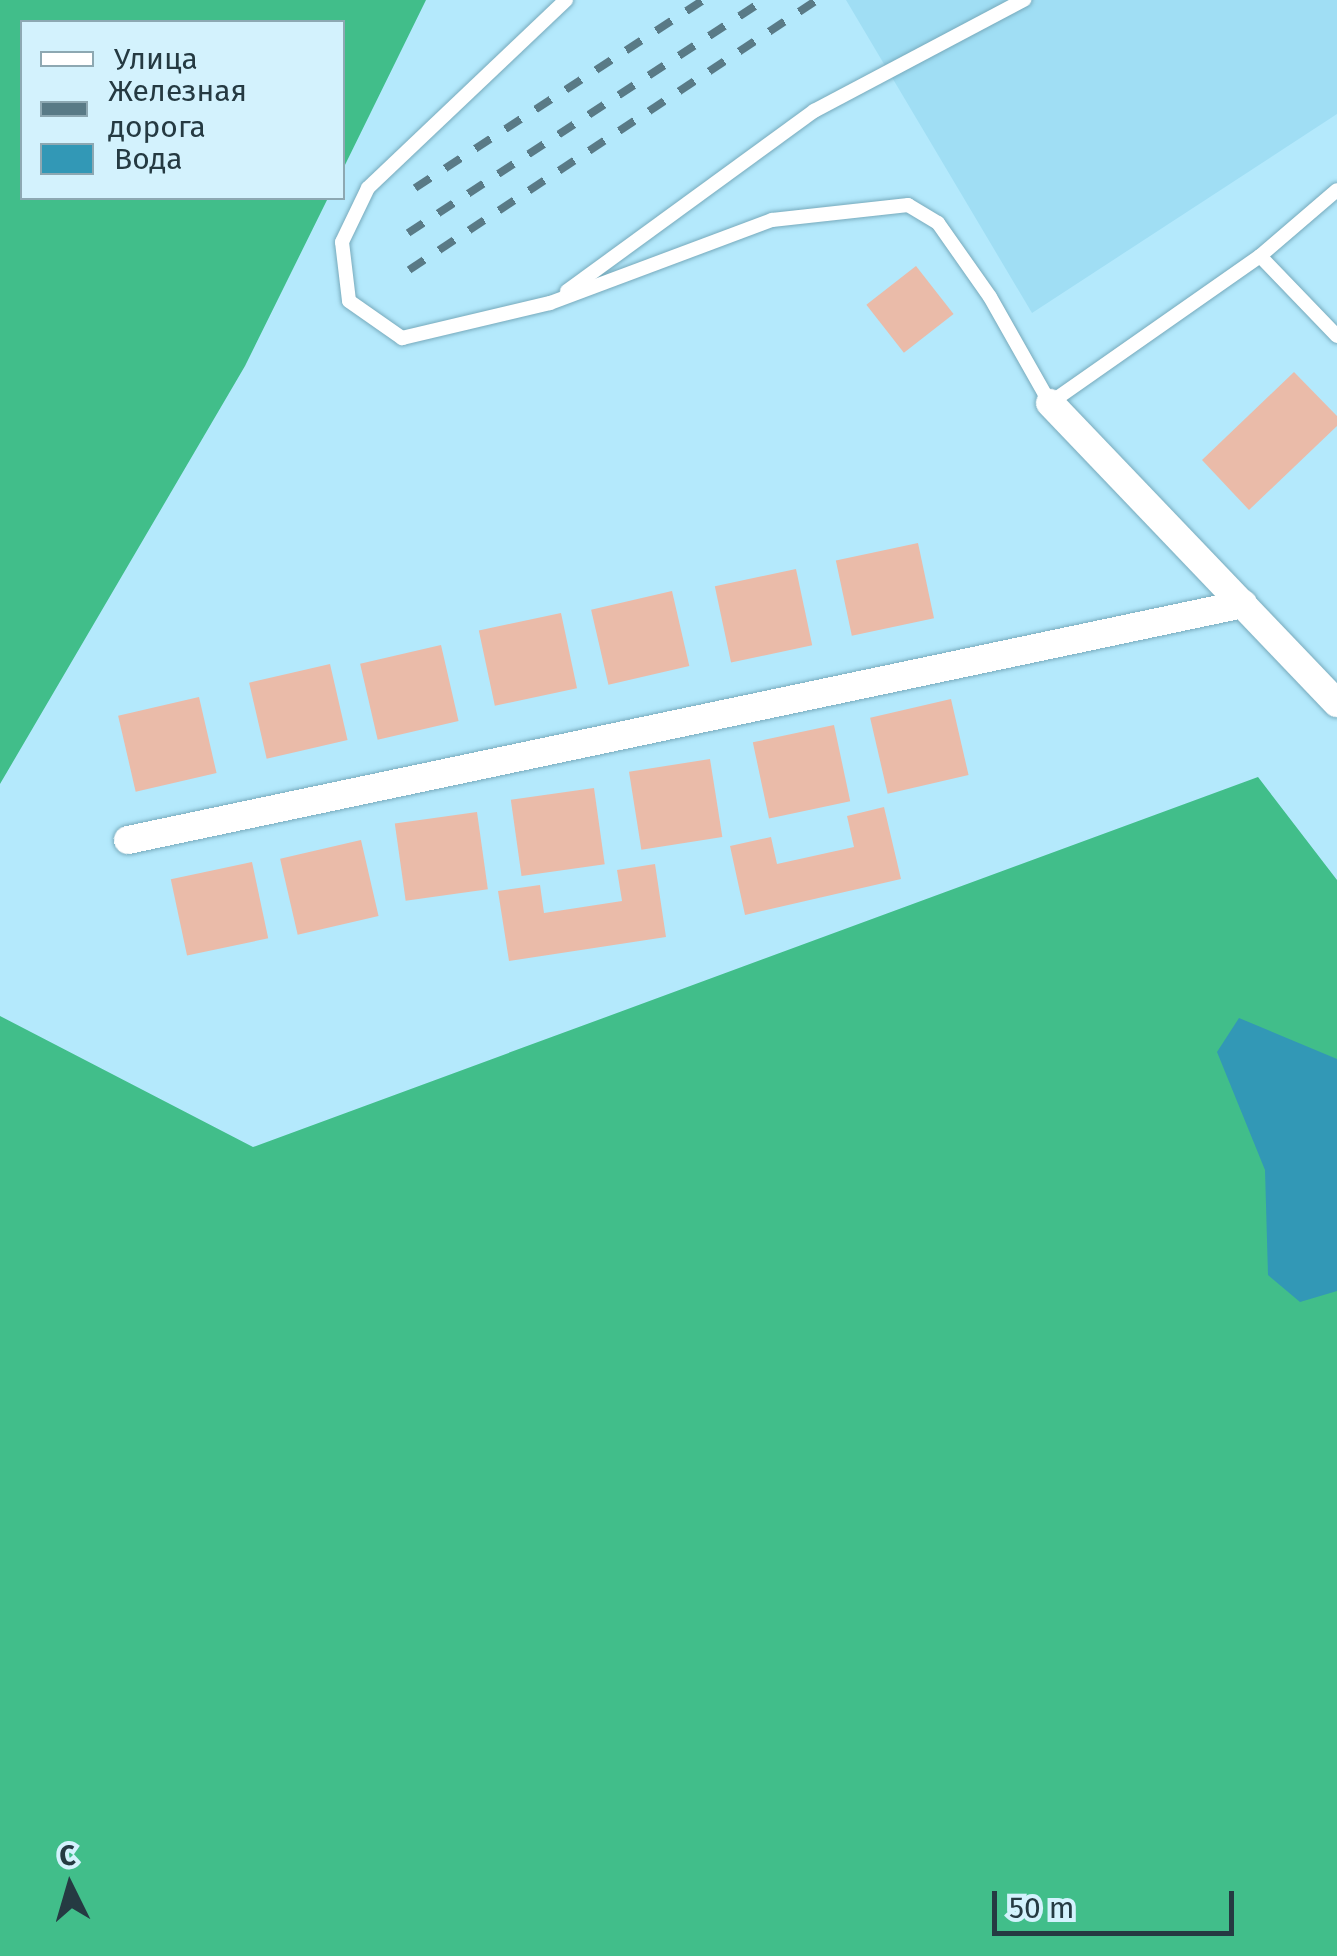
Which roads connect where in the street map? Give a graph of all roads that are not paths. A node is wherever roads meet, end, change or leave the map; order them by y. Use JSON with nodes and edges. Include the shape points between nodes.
{"nodes":[{"id":1,"x":566,"y":0,"type":"edge"},
{"id":2,"x":1024,"y":0,"type":"edge"},
{"id":3,"x":1337,"y":190,"type":"edge"},
{"id":4,"x":1260,"y":256,"type":"junction"},
{"id":5,"x":550,"y":303,"type":"junction"},
{"id":6,"x":1337,"y":336,"type":"edge"},
{"id":7,"x":1050,"y":403,"type":"junction"},
{"id":8,"x":1243,"y":604,"type":"junction"},
{"id":9,"x":1337,"y":702,"type":"edge"},
{"id":10,"x":128,"y":840,"type":"dead end"}],
"edges":[{"from":1,"to":5,"type":"lane","via":[[368,188],[342,242],[349,301],[402,338]]},
{"from":2,"to":5,"type":"lane","via":[[814,111]]},
{"from":3,"to":4,"type":"lane"},
{"from":4,"to":6,"type":"lane"},
{"from":4,"to":7,"type":"lane"},
{"from":5,"to":7,"type":"lane","via":[[772,220],[908,206],[938,223],[990,296]]},
{"from":7,"to":8,"type":"street"},
{"from":8,"to":9,"type":"street"},
{"from":8,"to":10,"type":"street"}]}
